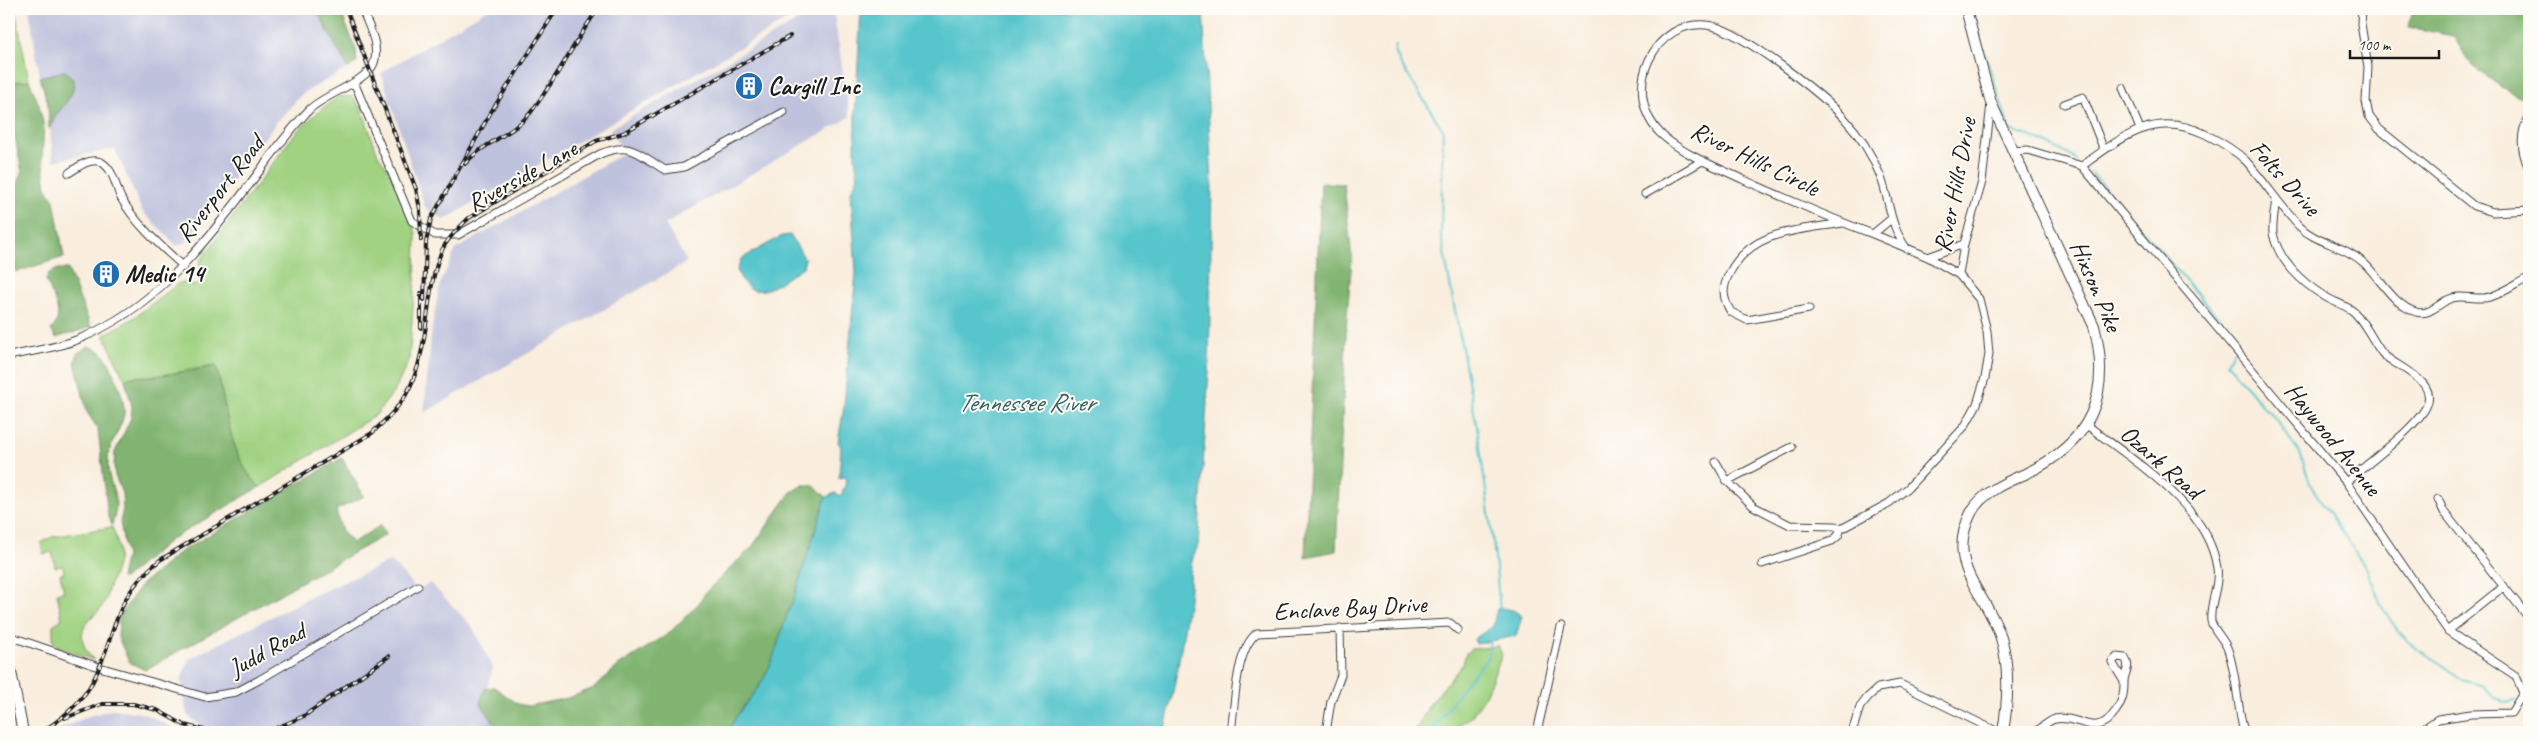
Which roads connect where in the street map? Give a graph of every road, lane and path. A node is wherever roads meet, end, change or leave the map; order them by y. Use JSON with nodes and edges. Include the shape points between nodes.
{"nodes":[{"id":1,"x":362,"y":9,"type":"edge"},
{"id":2,"x":1966,"y":9,"type":"edge"},
{"id":3,"x":2362,"y":9,"type":"edge"},
{"id":4,"x":354,"y":82,"type":"junction"},
{"id":5,"x":2123,"y":88,"type":"dead end"},
{"id":6,"x":1991,"y":104,"type":"junction"},
{"id":7,"x":2064,"y":104,"type":"dead end"},
{"id":8,"x":784,"y":112,"type":"dead end"},
{"id":9,"x":2529,"y":118,"type":"edge"},
{"id":10,"x":2140,"y":129,"type":"junction"},
{"id":11,"x":2104,"y":150,"type":"junction"},
{"id":12,"x":2012,"y":151,"type":"junction"},
{"id":13,"x":1702,"y":161,"type":"junction"},
{"id":14,"x":2082,"y":166,"type":"junction"},
{"id":15,"x":2529,"y":168,"type":"edge"},
{"id":16,"x":69,"y":173,"type":"dead end"},
{"id":17,"x":1645,"y":194,"type":"dead end"},
{"id":18,"x":2276,"y":198,"type":"junction"},
{"id":19,"x":2529,"y":210,"type":"edge"},
{"id":20,"x":1891,"y":220,"type":"junction"},
{"id":21,"x":1842,"y":223,"type":"junction"},
{"id":22,"x":1873,"y":234,"type":"junction"},
{"id":23,"x":1964,"y":244,"type":"junction"},
{"id":24,"x":1907,"y":248,"type":"junction"},
{"id":25,"x":1928,"y":258,"type":"junction"},
{"id":26,"x":184,"y":267,"type":"junction"},
{"id":27,"x":1959,"y":274,"type":"junction"},
{"id":28,"x":2529,"y":280,"type":"edge"},
{"id":29,"x":1809,"y":309,"type":"dead end"},
{"id":30,"x":9,"y":356,"type":"edge"},
{"id":31,"x":2087,"y":425,"type":"junction"},
{"id":32,"x":1792,"y":448,"type":"dead end"},
{"id":33,"x":1716,"y":462,"type":"dead end"},
{"id":34,"x":1727,"y":481,"type":"junction"},
{"id":35,"x":2346,"y":482,"type":"junction"},
{"id":36,"x":2438,"y":499,"type":"dead end"},
{"id":37,"x":1840,"y":528,"type":"junction"},
{"id":38,"x":1762,"y":564,"type":"dead end"},
{"id":39,"x":418,"y":586,"type":"dead end"},
{"id":40,"x":2504,"y":586,"type":"junction"},
{"id":41,"x":2529,"y":618,"type":"edge"},
{"id":42,"x":1561,"y":627,"type":"dead end"},
{"id":43,"x":1340,"y":628,"type":"junction"},
{"id":44,"x":1458,"y":630,"type":"dead end"},
{"id":45,"x":2448,"y":631,"type":"junction"},
{"id":46,"x":9,"y":636,"type":"edge"},
{"id":47,"x":9,"y":662,"type":"edge"},
{"id":48,"x":2123,"y":680,"type":"dead end"},
{"id":49,"x":22,"y":732,"type":"edge"},
{"id":50,"x":1231,"y":732,"type":"edge"},
{"id":51,"x":1326,"y":732,"type":"edge"},
{"id":52,"x":1538,"y":732,"type":"edge"},
{"id":53,"x":1852,"y":732,"type":"edge"},
{"id":54,"x":1998,"y":732,"type":"edge"},
{"id":55,"x":2004,"y":732,"type":"edge"},
{"id":56,"x":2036,"y":732,"type":"edge"},
{"id":57,"x":2244,"y":732,"type":"edge"},
{"id":58,"x":2419,"y":732,"type":"edge"}],
"edges":[{"from":1,"to":4,"type":"street","name":"Riverport Road","via":[[376,53],[370,70]]},
{"from":2,"to":6,"type":"main road","name":"Hixson Pike"},
{"from":3,"to":19,"type":"street","via":[[2360,24],[2368,67],[2366,101],[2369,116],[2378,129],[2474,206],[2493,212]]},
{"from":4,"to":8,"type":"street","name":"Riverside Lane","via":[[412,220],[435,234],[458,235],[615,148],[630,148],[665,170],[684,167]]},
{"from":4,"to":26,"type":"street","name":"Riverport Road","via":[[312,107]]},
{"from":5,"to":10,"type":"street"},
{"from":6,"to":12,"type":"main road","name":"Hixson Pike"},
{"from":6,"to":23,"type":"street","name":"River Hills Drive","via":[[1982,182]]},
{"from":7,"to":11,"type":"street","via":[[2083,97]]},
{"from":9,"to":15,"type":"street","via":[[2523,127],[2523,155]]},
{"from":10,"to":11,"type":"street","name":"Folts Drive"},
{"from":10,"to":18,"type":"street","name":"Folts Drive","via":[[2171,123],[2214,138],[2244,159]]},
{"from":11,"to":14,"type":"street","name":"Folts Drive"},
{"from":12,"to":14,"type":"street","via":[[2028,150]]},
{"from":12,"to":31,"type":"main road","name":"Hixson Pike","via":[[2094,326],[2101,359],[2100,387]]},
{"from":13,"to":17,"type":"street"},
{"from":13,"to":20,"type":"street","name":"River Hills Circle","via":[[1663,136],[1652,124],[1640,89],[1645,66],[1656,48],[1681,30],[1700,25],[1732,33],[1744,40],[1844,118],[1871,156],[1880,176]]},
{"from":13,"to":21,"type":"street","name":"River Hills Circle"},
{"from":14,"to":35,"type":"street","name":"Haywood Avenue"},
{"from":16,"to":26,"type":"street","via":[[88,161],[99,161],[109,168],[121,197],[139,225]]},
{"from":18,"to":28,"type":"street","name":"Folts Drive","via":[[2311,236],[2350,251],[2400,303],[2417,313],[2431,311],[2458,296],[2486,298]]},
{"from":18,"to":35,"type":"street","via":[[2273,231],[2279,251],[2293,270],[2310,288],[2352,310],[2383,354],[2422,383],[2428,394],[2427,406],[2405,432]]},
{"from":20,"to":22,"type":"street"},
{"from":20,"to":24,"type":"street","name":"River Hills Circle","via":[[1896,234]]},
{"from":21,"to":22,"type":"street","name":"River Hills Circle"},
{"from":21,"to":29,"type":"street","via":[[1759,240],[1735,263],[1724,286],[1723,296],[1731,312],[1748,320]]},
{"from":22,"to":24,"type":"street","name":"River Hills Circle"},
{"from":23,"to":25,"type":"street"},
{"from":23,"to":27,"type":"street","name":"River Hills Drive"},
{"from":24,"to":25,"type":"street","name":"River Hills Circle"},
{"from":25,"to":27,"type":"street","name":"River Hills Circle"},
{"from":26,"to":30,"type":"street","name":"Riverport Road","via":[[126,315],[97,330],[78,339]]},
{"from":27,"to":37,"type":"street","name":"River Hills Drive","via":[[1979,299],[1988,332],[1987,370],[1977,404],[1965,426],[1908,488],[1889,503]]},
{"from":31,"to":55,"type":"main road","name":"Hixson Pike","via":[[2046,464],[1983,497],[1971,512],[1963,534],[1963,561],[1995,623],[2004,654],[2007,688]]},
{"from":31,"to":57,"type":"street","name":"Ozark Road","via":[[2170,490],[2205,534],[2215,554],[2218,570],[2211,623],[2228,649]]},
{"from":32,"to":34,"type":"street"},
{"from":33,"to":34,"type":"street"},
{"from":34,"to":37,"type":"street","via":[[1753,506],[1790,525]]},
{"from":35,"to":45,"type":"street","name":"Haywood Avenue"},
{"from":36,"to":40,"type":"street","via":[[2444,512]]},
{"from":37,"to":38,"type":"street","name":"River Hills Drive","via":[[1832,541]]},
{"from":39,"to":46,"type":"street","name":"Judd Road","via":[[259,680],[223,695],[204,697],[167,687]]},
{"from":40,"to":41,"type":"street"},
{"from":40,"to":45,"type":"street"},
{"from":42,"to":52,"type":"street"},
{"from":43,"to":44,"type":"street","name":"Enclave Bay Drive","via":[[1450,623]]},
{"from":43,"to":50,"type":"street","name":"Enclave Bay Drive","via":[[1265,632],[1251,638],[1241,660]]},
{"from":43,"to":51,"type":"street","via":[[1341,675],[1331,701]]},
{"from":45,"to":58,"type":"street","name":"Haywood Avenue","via":[[2516,676],[2523,693],[2511,713],[2438,719]]},
{"from":47,"to":49,"type":"main road"},
{"from":48,"to":56,"type":"street","via":[[2122,702],[2109,720],[2092,726],[2055,719]]},
{"from":53,"to":54,"type":"street","via":[[1860,707],[1868,697],[1878,688],[1900,684]]}]}
